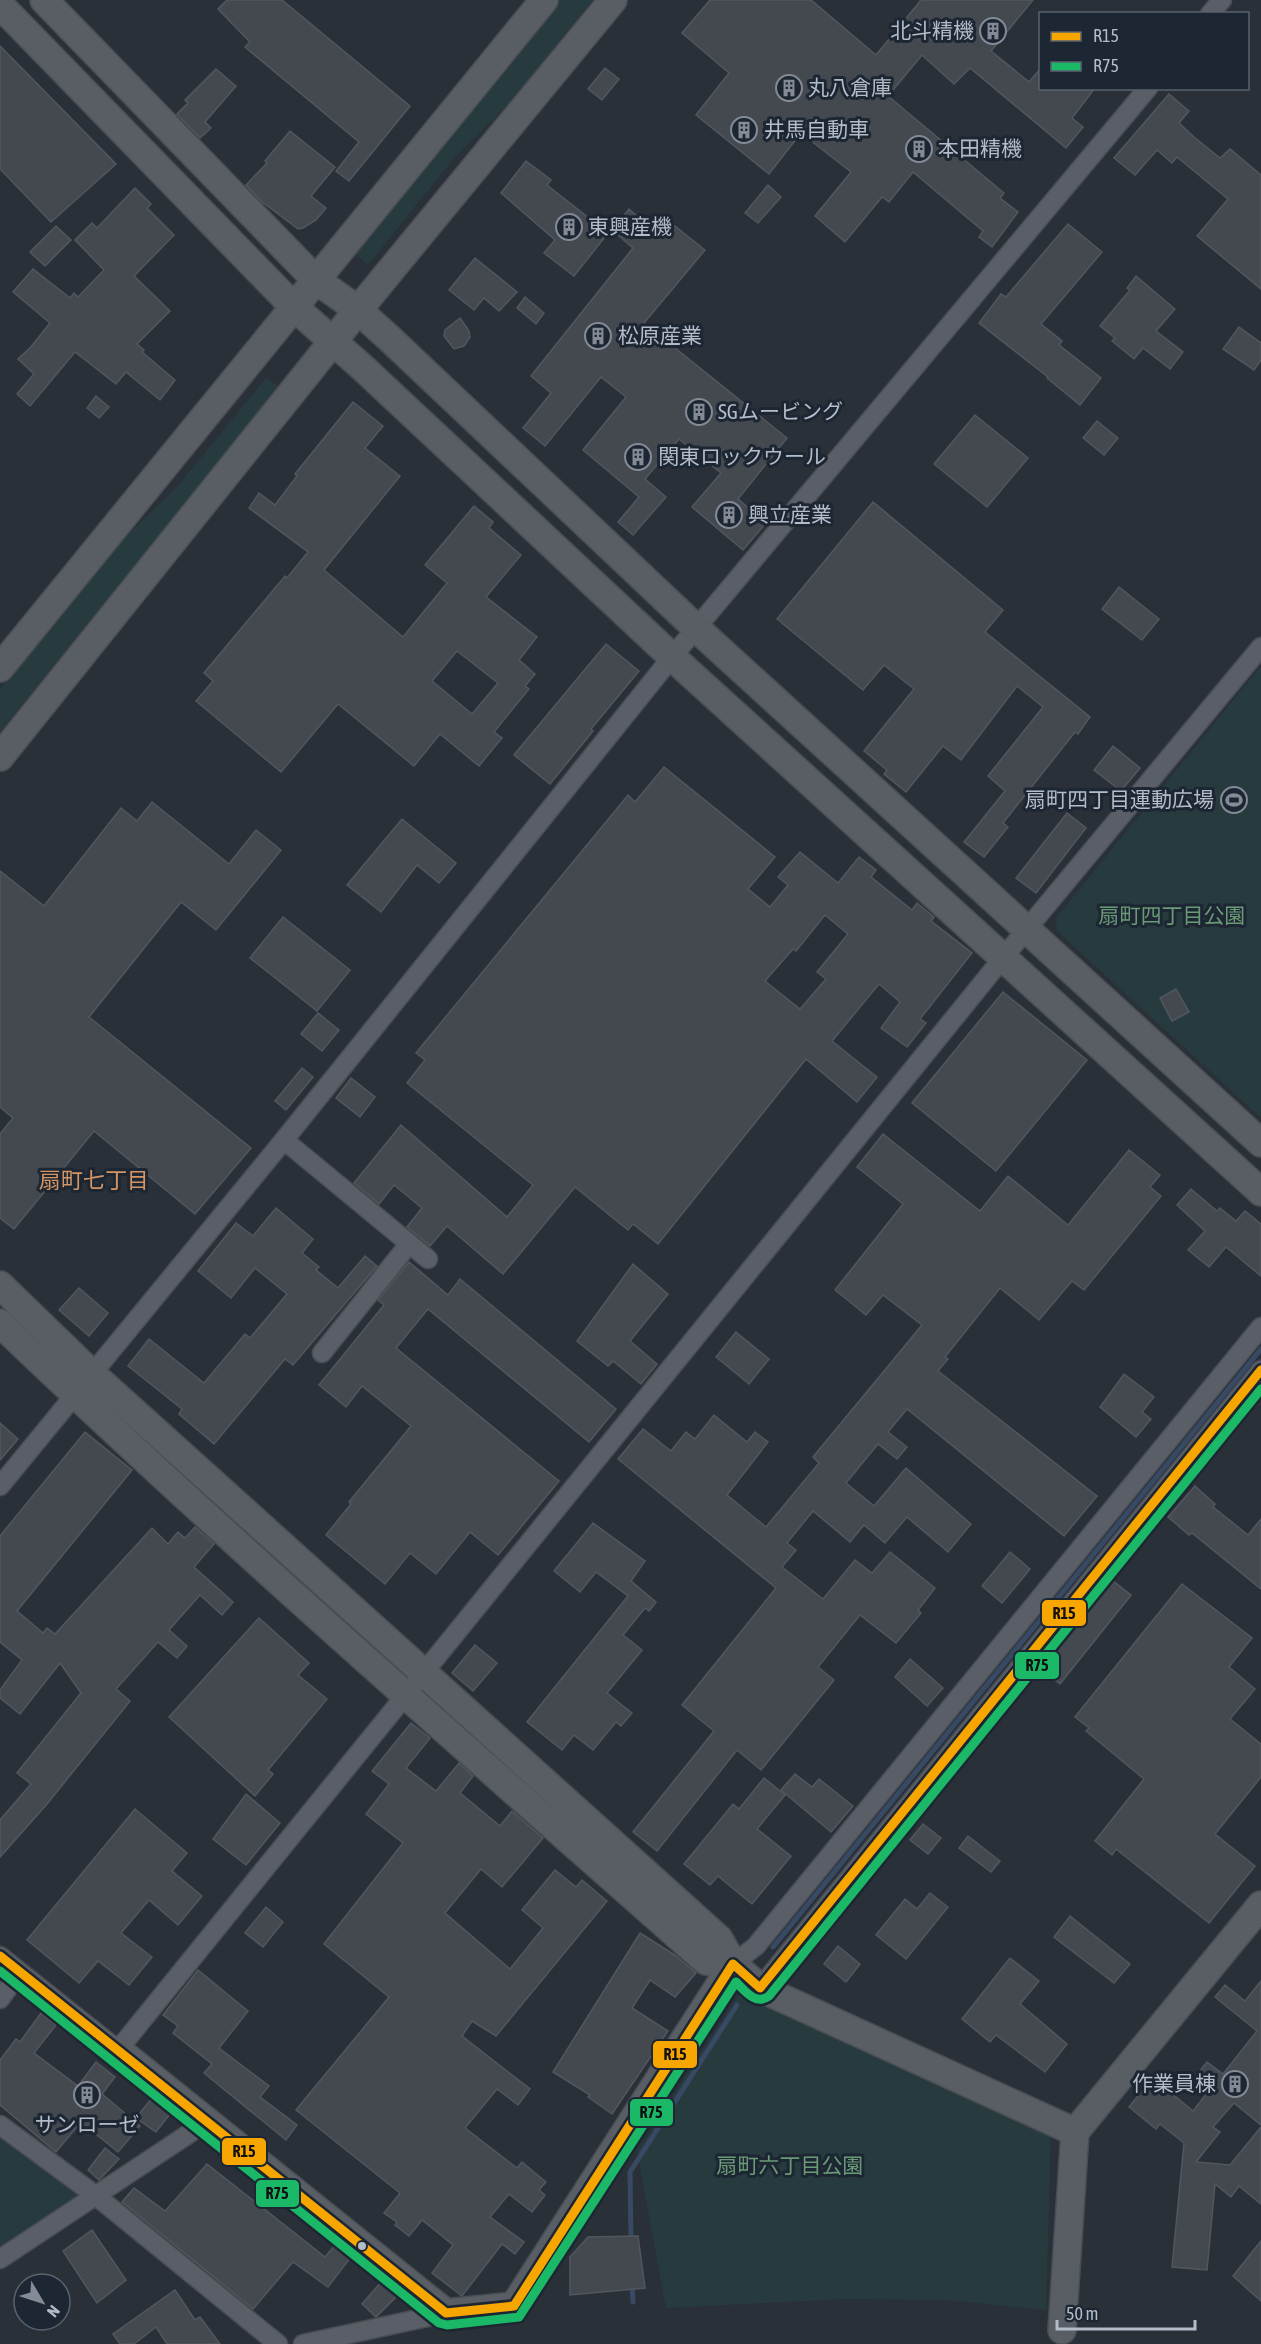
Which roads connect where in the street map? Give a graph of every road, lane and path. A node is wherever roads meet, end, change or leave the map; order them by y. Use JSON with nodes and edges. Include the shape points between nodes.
{"nodes":[{"id":1,"x":44,"y":0,"type":"edge"},
{"id":2,"x":544,"y":0,"type":"edge"},
{"id":3,"x":613,"y":0,"type":"edge"},
{"id":4,"x":1221,"y":0,"type":"edge"},
{"id":5,"x":0,"y":5,"type":"edge"},
{"id":6,"x":1212,"y":12,"type":"edge"},
{"id":7,"x":1146,"y":90,"type":"edge"},
{"id":8,"x":316,"y":280,"type":"junction"},
{"id":9,"x":294,"y":307,"type":"junction"},
{"id":10,"x":358,"y":310,"type":"junction"},
{"id":11,"x":334,"y":341,"type":"junction"},
{"id":12,"x":696,"y":628,"type":"junction"},
{"id":13,"x":1261,"y":647,"type":"edge"},
{"id":14,"x":672,"y":657,"type":"junction"},
{"id":15,"x":0,"y":668,"type":"edge"},
{"id":16,"x":0,"y":757,"type":"edge"},
{"id":17,"x":1027,"y":932,"type":"junction"},
{"id":18,"x":1002,"y":959,"type":"junction"},
{"id":19,"x":284,"y":1140,"type":"junction"},
{"id":20,"x":1261,"y":1143,"type":"edge"},
{"id":21,"x":1261,"y":1192,"type":"edge"},
{"id":22,"x":409,"y":1244,"type":"junction"},
{"id":23,"x":428,"y":1259,"type":"dead end"},
{"id":24,"x":0,"y":1285,"type":"edge"},
{"id":25,"x":0,"y":1323,"type":"edge"},
{"id":26,"x":1261,"y":1327,"type":"edge"},
{"id":27,"x":322,"y":1353,"type":"dead end"},
{"id":28,"x":1261,"y":1370,"type":"edge"},
{"id":29,"x":83,"y":1385,"type":"junction"},
{"id":30,"x":0,"y":1485,"type":"edge"},
{"id":31,"x":424,"y":1671,"type":"junction"},
{"id":32,"x":406,"y":1694,"type":"junction"},
{"id":33,"x":1261,"y":1905,"type":"edge"},
{"id":34,"x":0,"y":1956,"type":"edge"},
{"id":35,"x":733,"y":1964,"type":"junction"},
{"id":36,"x":19,"y":1972,"type":"junction"},
{"id":37,"x":760,"y":1989,"type":"junction"},
{"id":38,"x":0,"y":1999,"type":"edge"},
{"id":39,"x":118,"y":2050,"type":"junction"},
{"id":40,"x":208,"y":2121,"type":"junction"},
{"id":41,"x":0,"y":2125,"type":"edge"},
{"id":42,"x":1075,"y":2132,"type":"junction"},
{"id":43,"x":95,"y":2195,"type":"junction"},
{"id":44,"x":0,"y":2259,"type":"edge"},
{"id":45,"x":446,"y":2313,"type":"junction"},
{"id":46,"x":1061,"y":2337,"type":"edge"},
{"id":47,"x":278,"y":2344,"type":"edge"},
{"id":48,"x":303,"y":2344,"type":"edge"}],
"edges":[{"from":1,"to":8,"type":"street"},
{"from":2,"to":8,"type":"street"},
{"from":3,"to":10,"type":"street"},
{"from":4,"to":6,"type":"street"},
{"from":5,"to":9,"type":"street"},
{"from":7,"to":12,"type":"street"},
{"from":8,"to":9,"type":"street"},
{"from":8,"to":10,"type":"street"},
{"from":9,"to":11,"type":"street"},
{"from":9,"to":15,"type":"street"},
{"from":10,"to":11,"type":"street"},
{"from":10,"to":12,"type":"street"},
{"from":11,"to":14,"type":"street"},
{"from":11,"to":16,"type":"street"},
{"from":12,"to":14,"type":"street"},
{"from":12,"to":17,"type":"street"},
{"from":13,"to":17,"type":"street"},
{"from":14,"to":18,"type":"street"},
{"from":14,"to":19,"type":"street"},
{"from":17,"to":18,"type":"street"},
{"from":17,"to":20,"type":"street"},
{"from":18,"to":21,"type":"street"},
{"from":18,"to":31,"type":"street"},
{"from":19,"to":22,"type":"street"},
{"from":19,"to":29,"type":"street"},
{"from":22,"to":23,"type":"street"},
{"from":22,"to":27,"type":"street"},
{"from":24,"to":29,"type":"street"},
{"from":25,"to":29,"type":"street"},
{"from":26,"to":35,"type":"street","via":[[756,1946]]},
{"from":28,"to":37,"type":"street"},
{"from":29,"to":30,"type":"street"},
{"from":29,"to":31,"type":"street"},
{"from":29,"to":32,"type":"street"},
{"from":31,"to":32,"type":"street"},
{"from":31,"to":35,"type":"street","via":[[719,1939]]},
{"from":32,"to":35,"type":"street","via":[[706,1962]]},
{"from":32,"to":39,"type":"street"},
{"from":33,"to":42,"type":"street"},
{"from":34,"to":36,"type":"street"},
{"from":35,"to":37,"type":"street"},
{"from":35,"to":45,"type":"street","via":[[514,2306]]},
{"from":36,"to":38,"type":"street"},
{"from":36,"to":39,"type":"street"},
{"from":37,"to":42,"type":"street"},
{"from":39,"to":40,"type":"street"},
{"from":40,"to":43,"type":"street"},
{"from":40,"to":45,"type":"street"},
{"from":41,"to":43,"type":"street"},
{"from":42,"to":46,"type":"street"},
{"from":43,"to":44,"type":"street"},
{"from":43,"to":47,"type":"street"},
{"from":45,"to":48,"type":"street"}]}
